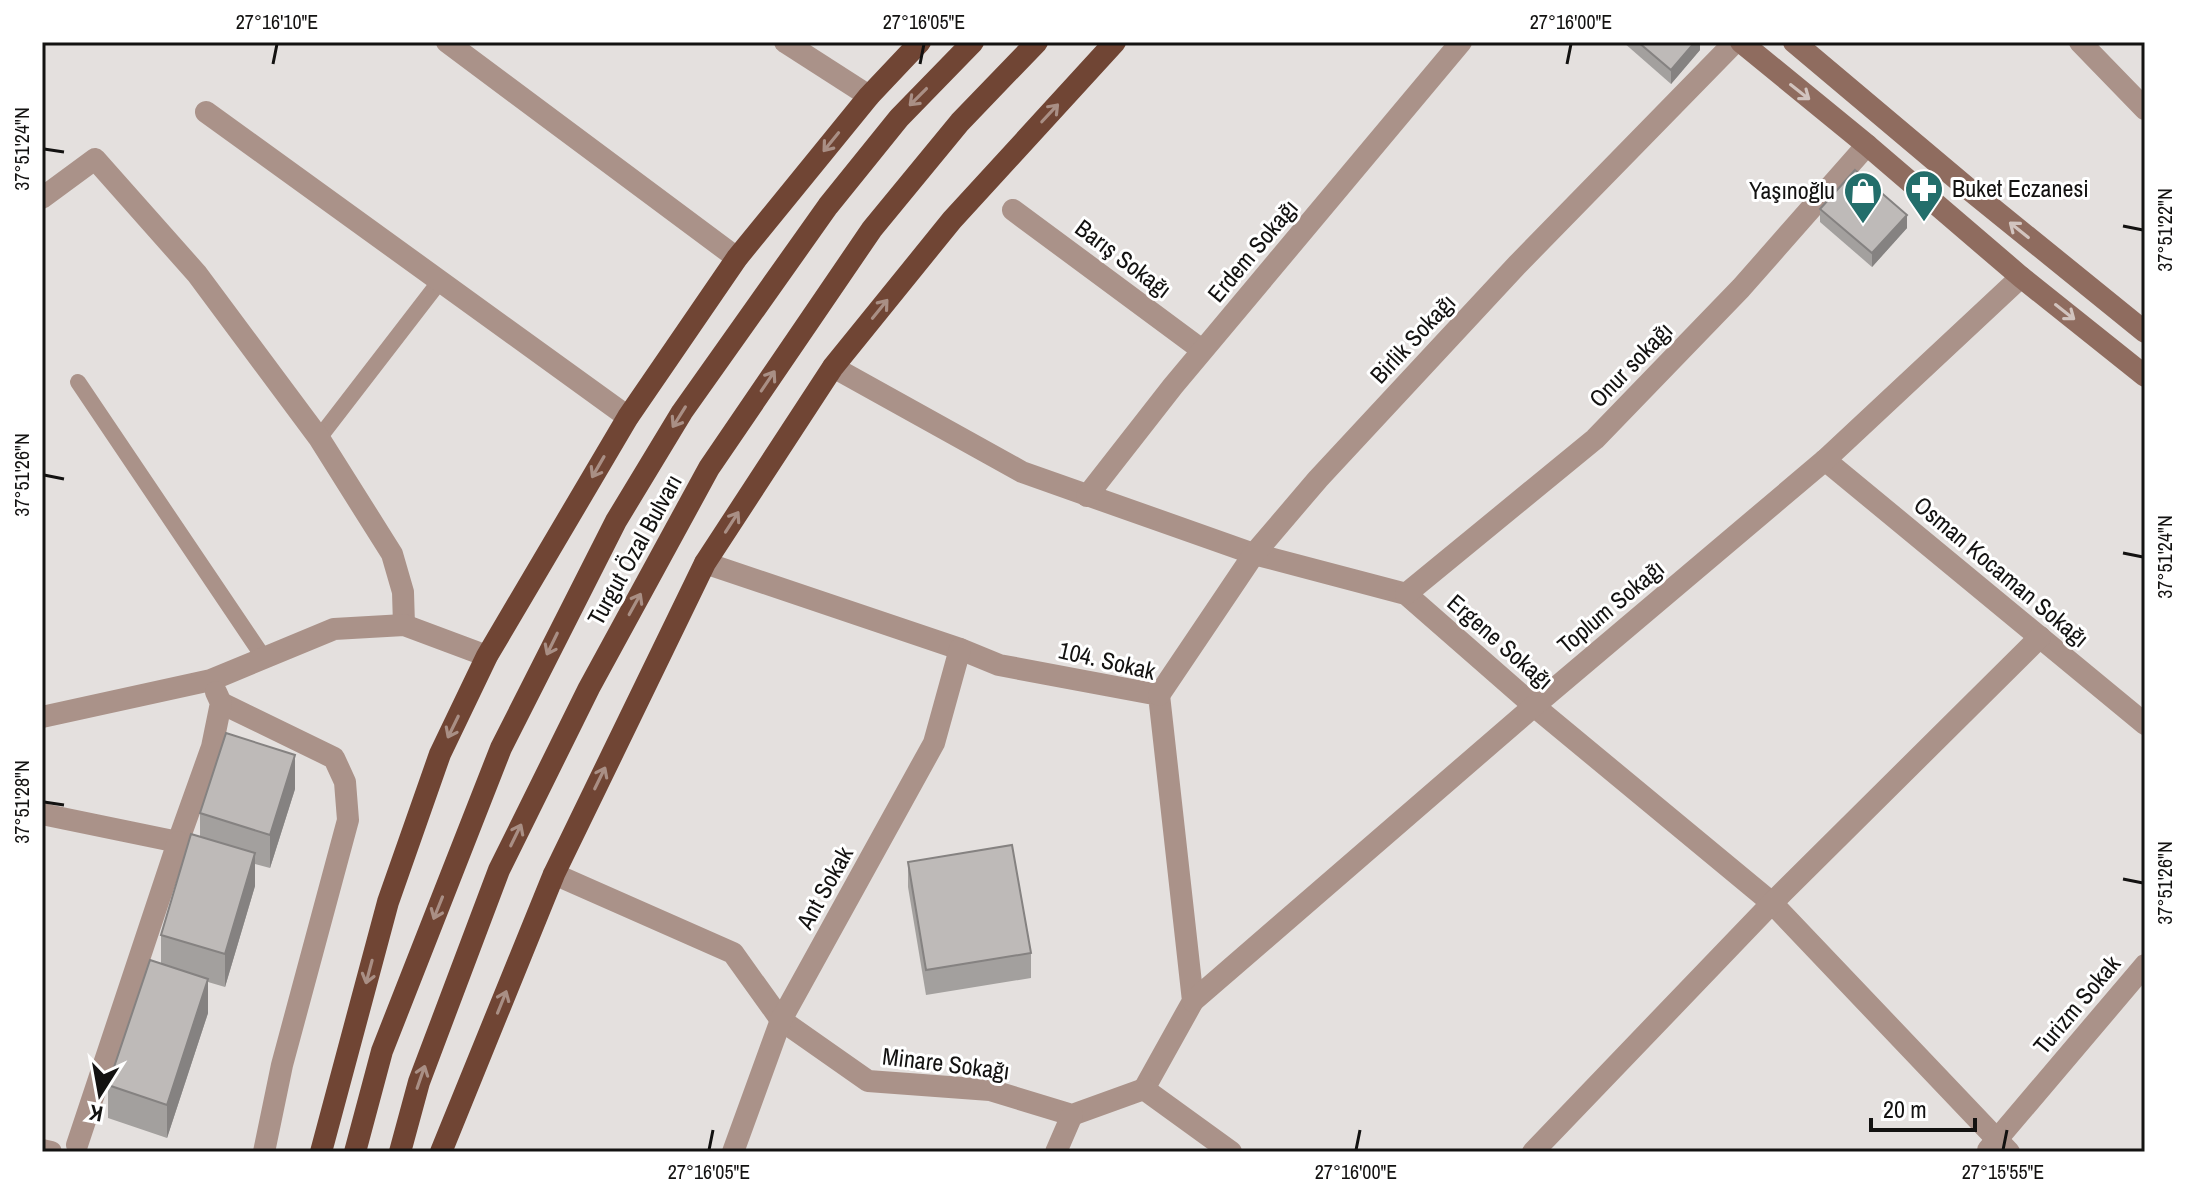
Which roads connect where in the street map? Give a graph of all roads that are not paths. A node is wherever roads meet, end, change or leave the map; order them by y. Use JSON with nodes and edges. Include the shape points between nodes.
{"nodes":[{"id":1,"x":447,"y":42,"type":"edge"},
{"id":2,"x":785,"y":42,"type":"edge"},
{"id":3,"x":920,"y":42,"type":"edge"},
{"id":4,"x":973,"y":42,"type":"edge"},
{"id":5,"x":1037,"y":42,"type":"edge"},
{"id":6,"x":1115,"y":42,"type":"edge"},
{"id":7,"x":1461,"y":42,"type":"edge"},
{"id":8,"x":1738,"y":42,"type":"edge"},
{"id":9,"x":1794,"y":42,"type":"edge"},
{"id":10,"x":2080,"y":42,"type":"edge"},
{"id":11,"x":869,"y":96,"type":"junction"},
{"id":12,"x":2145,"y":109,"type":"edge"},
{"id":13,"x":206,"y":112,"type":"dead end"},
{"id":14,"x":1867,"y":145,"type":"junction"},
{"id":15,"x":42,"y":198,"type":"edge"},
{"id":16,"x":1013,"y":210,"type":"dead end"},
{"id":17,"x":737,"y":258,"type":"junction"},
{"id":18,"x":2021,"y":277,"type":"junction"},
{"id":19,"x":440,"y":281,"type":"junction"},
{"id":20,"x":2145,"y":332,"type":"edge"},
{"id":21,"x":1202,"y":350,"type":"junction"},
{"id":22,"x":833,"y":367,"type":"junction"},
{"id":23,"x":2145,"y":376,"type":"edge"},
{"id":24,"x":78,"y":382,"type":"dead end"},
{"id":25,"x":628,"y":417,"type":"junction"},
{"id":26,"x":319,"y":438,"type":"junction"},
{"id":27,"x":1825,"y":460,"type":"junction"},
{"id":28,"x":1087,"y":496,"type":"junction"},
{"id":29,"x":1254,"y":554,"type":"junction"},
{"id":30,"x":705,"y":563,"type":"junction"},
{"id":31,"x":1406,"y":594,"type":"junction"},
{"id":32,"x":404,"y":625,"type":"junction"},
{"id":33,"x":2040,"y":637,"type":"junction"},
{"id":34,"x":960,"y":649,"type":"junction"},
{"id":35,"x":487,"y":656,"type":"junction"},
{"id":36,"x":264,"y":658,"type":"junction"},
{"id":37,"x":211,"y":680,"type":"junction"},
{"id":38,"x":1159,"y":695,"type":"junction"},
{"id":39,"x":221,"y":703,"type":"junction"},
{"id":40,"x":1534,"y":706,"type":"junction"},
{"id":41,"x":42,"y":717,"type":"edge"},
{"id":42,"x":2145,"y":724,"type":"edge"},
{"id":43,"x":42,"y":814,"type":"edge"},
{"id":44,"x":178,"y":842,"type":"junction"},
{"id":45,"x":554,"y":874,"type":"junction"},
{"id":46,"x":1772,"y":903,"type":"junction"},
{"id":47,"x":2145,"y":965,"type":"edge"},
{"id":48,"x":1193,"y":1001,"type":"junction"},
{"id":49,"x":781,"y":1020,"type":"junction"},
{"id":50,"x":1144,"y":1089,"type":"junction"},
{"id":51,"x":1072,"y":1115,"type":"junction"},
{"id":52,"x":77,"y":1145,"type":"dead end"},
{"id":53,"x":1997,"y":1148,"type":"edge"},
{"id":54,"x":42,"y":1150,"type":"edge"},
{"id":55,"x":51,"y":1152,"type":"edge"},
{"id":56,"x":264,"y":1152,"type":"edge"},
{"id":57,"x":321,"y":1152,"type":"edge"},
{"id":58,"x":355,"y":1152,"type":"edge"},
{"id":59,"x":400,"y":1152,"type":"edge"},
{"id":60,"x":441,"y":1152,"type":"edge"},
{"id":61,"x":733,"y":1152,"type":"edge"},
{"id":62,"x":1056,"y":1152,"type":"edge"},
{"id":63,"x":1231,"y":1152,"type":"edge"},
{"id":64,"x":1533,"y":1152,"type":"edge"}],
"edges":[{"from":1,"to":17,"type":"street"},
{"from":2,"to":11,"type":"street"},
{"from":3,"to":11,"type":"highway"},
{"from":4,"to":58,"type":"highway","name":"Turgut Özal Bulvarı","one_way":true,"via":[[899,118],[828,206],[682,412],[616,521],[501,748],[382,1051]]},
{"from":59,"to":5,"type":"highway","name":"Turgut Özal Bulvarı","one_way":true,"via":[[419,1082],[499,870],[589,688],[709,468],[872,229],[960,122]]},
{"from":22,"to":6,"type":"highway","one_way":true,"via":[[952,220]]},
{"from":7,"to":21,"type":"street","name":"Erdem Sokağı"},
{"from":8,"to":14,"type":"main road","one_way":true},
{"from":8,"to":29,"type":"street","name":"Birlik Sokağı","via":[[1517,265]]},
{"from":20,"to":9,"type":"main road","one_way":true},
{"from":10,"to":12,"type":"street"},
{"from":11,"to":17,"type":"highway","one_way":true},
{"from":13,"to":19,"type":"street"},
{"from":14,"to":18,"type":"main road"},
{"from":14,"to":31,"type":"street","name":"Onur sokağı","via":[[1741,288],[1595,439]]},
{"from":15,"to":26,"type":"street","via":[[95,159],[197,274]]},
{"from":16,"to":21,"type":"street","name":"Barış Sokağı"},
{"from":17,"to":25,"type":"highway"},
{"from":18,"to":23,"type":"main road","one_way":true},
{"from":18,"to":27,"type":"street","name":"Toplum Sokağı"},
{"from":19,"to":25,"type":"street"},
{"from":19,"to":26,"type":"lane"},
{"from":21,"to":28,"type":"street","name":"Erdem Sokağı"},
{"from":22,"to":28,"type":"street","name":"Ergene Sokağı","via":[[1022,472]]},
{"from":30,"to":22,"type":"highway","one_way":true},
{"from":24,"to":36,"type":"lane"},
{"from":25,"to":35,"type":"highway","one_way":true},
{"from":26,"to":32,"type":"street","via":[[392,554],[403,592]]},
{"from":27,"to":33,"type":"street","name":"Osman Kocaman Sokağı"},
{"from":27,"to":40,"type":"street","name":"Toplum Sokağı"},
{"from":28,"to":29,"type":"street","name":"Ergene Sokağı"},
{"from":29,"to":31,"type":"street","name":"Ergene Sokağı"},
{"from":29,"to":38,"type":"street","name":"Birlik Sokağı"},
{"from":30,"to":34,"type":"street","name":"104. Sokak"},
{"from":45,"to":30,"type":"highway","one_way":true},
{"from":31,"to":40,"type":"street","name":"Ergene Sokağı"},
{"from":32,"to":35,"type":"street"},
{"from":32,"to":36,"type":"street","via":[[334,629]]},
{"from":33,"to":42,"type":"street","name":"Osman Kocaman Sokağı"},
{"from":33,"to":46,"type":"street"},
{"from":34,"to":38,"type":"street","name":"104. Sokak","via":[[999,665]]},
{"from":34,"to":49,"type":"street","name":"Ant Sokak","via":[[934,743]]},
{"from":35,"to":57,"type":"highway","one_way":true,"via":[[440,754],[388,902]]},
{"from":36,"to":37,"type":"street"},
{"from":37,"to":39,"type":"street"},
{"from":37,"to":41,"type":"street"},
{"from":38,"to":48,"type":"street","name":"104. Sokak"},
{"from":39,"to":44,"type":"street","via":[[212,747]]},
{"from":39,"to":56,"type":"street","via":[[334,758],[345,782],[348,820]]},
{"from":40,"to":46,"type":"street","name":"Ergene Sokağı"},
{"from":40,"to":48,"type":"street","name":"Toplum Sokağı"},
{"from":43,"to":44,"type":"street"},
{"from":44,"to":52,"type":"street"},
{"from":45,"to":49,"type":"street","name":"Minare Sokağı","via":[[733,953]]},
{"from":60,"to":45,"type":"highway","one_way":true},
{"from":46,"to":53,"type":"street","name":"Ergene Sokağı"},
{"from":46,"to":64,"type":"street"},
{"from":47,"to":53,"type":"street","name":"Turizm Sokak"},
{"from":48,"to":50,"type":"street"},
{"from":49,"to":51,"type":"street","name":"Minare Sokağı","via":[[868,1081],[990,1090]]},
{"from":49,"to":61,"type":"street","name":"Ant Sokak"},
{"from":50,"to":51,"type":"street"},
{"from":50,"to":63,"type":"street"},
{"from":51,"to":62,"type":"street"},
{"from":54,"to":55,"type":"street"}]}
